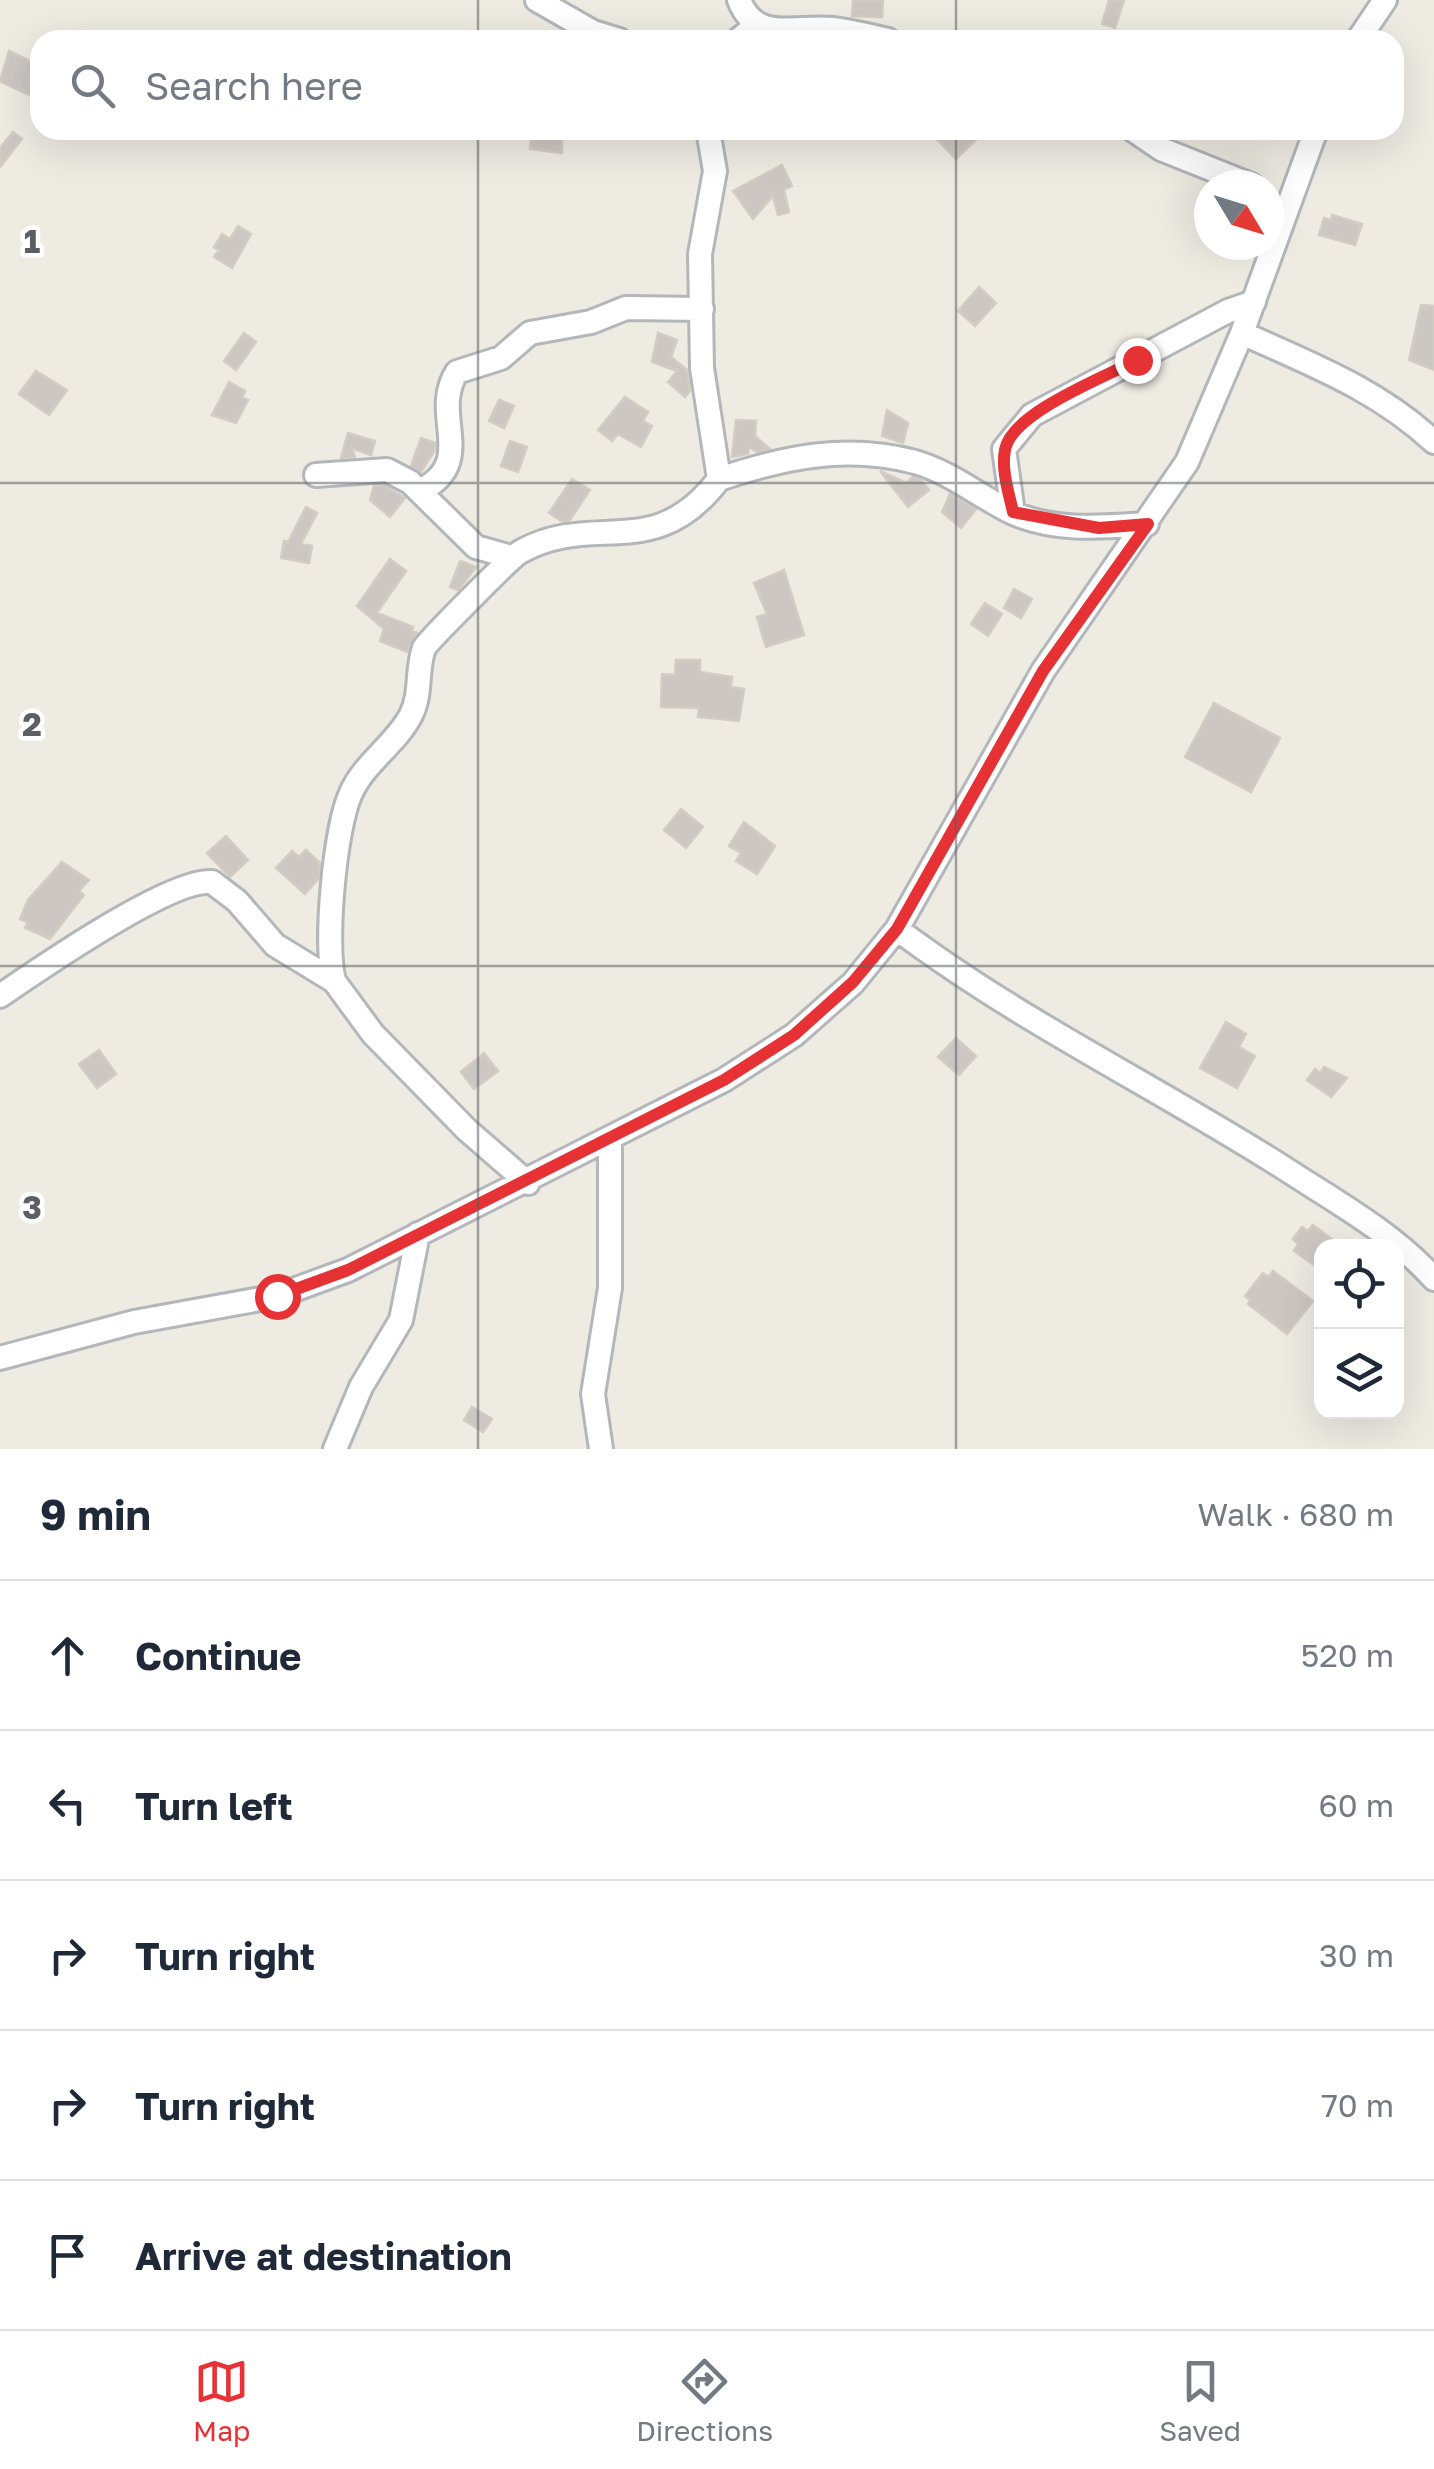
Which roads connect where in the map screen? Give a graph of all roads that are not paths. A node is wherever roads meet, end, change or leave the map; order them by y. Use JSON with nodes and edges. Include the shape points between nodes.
{"nodes":[{"id":1,"x":538,"y":0,"type":"edge"},
{"id":2,"x":739,"y":0,"type":"edge"},
{"id":3,"x":1384,"y":0,"type":"edge"},
{"id":4,"x":590,"y":30,"type":"edge"},
{"id":5,"x":767,"y":30,"type":"joint"},
{"id":6,"x":838,"y":30,"type":"edge"},
{"id":7,"x":1364,"y":30,"type":"edge"},
{"id":8,"x":710,"y":140,"type":"edge"},
{"id":9,"x":1148,"y":140,"type":"edge"},
{"id":10,"x":1312,"y":140,"type":"edge"},
{"id":11,"x":1213,"y":170,"type":"edge"},
{"id":12,"x":1284,"y":198,"type":"edge"},
{"id":13,"x":1291,"y":201,"type":"junction"},
{"id":14,"x":1254,"y":302,"type":"junction"},
{"id":15,"x":702,"y":309,"type":"junction"},
{"id":16,"x":1242,"y":332,"type":"junction"},
{"id":17,"x":1434,"y":442,"type":"edge"},
{"id":18,"x":316,"y":475,"type":"dead end"},
{"id":19,"x":720,"y":479,"type":"junction"},
{"id":20,"x":420,"y":491,"type":"junction"},
{"id":21,"x":1013,"y":512,"type":"junction"},
{"id":22,"x":1148,"y":524,"type":"junction"},
{"id":23,"x":511,"y":558,"type":"junction"},
{"id":24,"x":897,"y":929,"type":"junction"},
{"id":25,"x":334,"y":980,"type":"junction"},
{"id":26,"x":0,"y":996,"type":"edge"},
{"id":27,"x":610,"y":1139,"type":"junction"},
{"id":28,"x":528,"y":1182,"type":"junction"},
{"id":29,"x":418,"y":1234,"type":"junction"},
{"id":30,"x":1434,"y":1280,"type":"edge"},
{"id":31,"x":0,"y":1358,"type":"edge"},
{"id":32,"x":336,"y":1449,"type":"edge"},
{"id":33,"x":601,"y":1449,"type":"edge"}],
"edges":[{"from":1,"to":4,"type":"street"},
{"from":2,"to":5,"type":"street"},
{"from":3,"to":7,"type":"street"},
{"from":5,"to":6,"type":"street"},
{"from":8,"to":15,"type":"street","via":[[715,171],[702,233]]},
{"from":9,"to":11,"type":"street"},
{"from":10,"to":13,"type":"street"},
{"from":12,"to":13,"type":"street"},
{"from":13,"to":14,"type":"street"},
{"from":14,"to":16,"type":"street"},
{"from":14,"to":21,"type":"street","via":[[1032,415],[1004,449]]},
{"from":15,"to":19,"type":"street","via":[[704,383]]},
{"from":15,"to":20,"type":"street","via":[[626,308],[530,333],[501,358],[457,372],[448,412],[449,466],[440,481]]},
{"from":16,"to":17,"type":"street","via":[[1382,398]]},
{"from":16,"to":22,"type":"street","via":[[1187,462]]},
{"from":18,"to":20,"type":"street","via":[[387,470]]},
{"from":19,"to":21,"type":"street","via":[[779,459],[859,454],[916,463]]},
{"from":19,"to":23,"type":"street","via":[[670,524],[572,537]]},
{"from":20,"to":23,"type":"street","via":[[476,547]]},
{"from":21,"to":22,"type":"street","via":[[1099,528]]},
{"from":22,"to":24,"type":"street","via":[[1043,671]]},
{"from":23,"to":25,"type":"street","via":[[430,639],[413,711],[350,793],[332,909]]},
{"from":24,"to":27,"type":"street","via":[[853,982],[794,1035]]},
{"from":24,"to":30,"type":"street","via":[[1320,1191],[1404,1249]]},
{"from":25,"to":26,"type":"street","via":[[275,946],[223,888],[202,881],[129,915]]},
{"from":25,"to":28,"type":"street","via":[[373,1034]]},
{"from":27,"to":28,"type":"street"},
{"from":27,"to":33,"type":"street","via":[[610,1288],[593,1394]]},
{"from":28,"to":29,"type":"street"},
{"from":29,"to":31,"type":"street","via":[[277,1296],[134,1322]]},
{"from":29,"to":32,"type":"street","via":[[400,1320],[352,1403]]}]}
